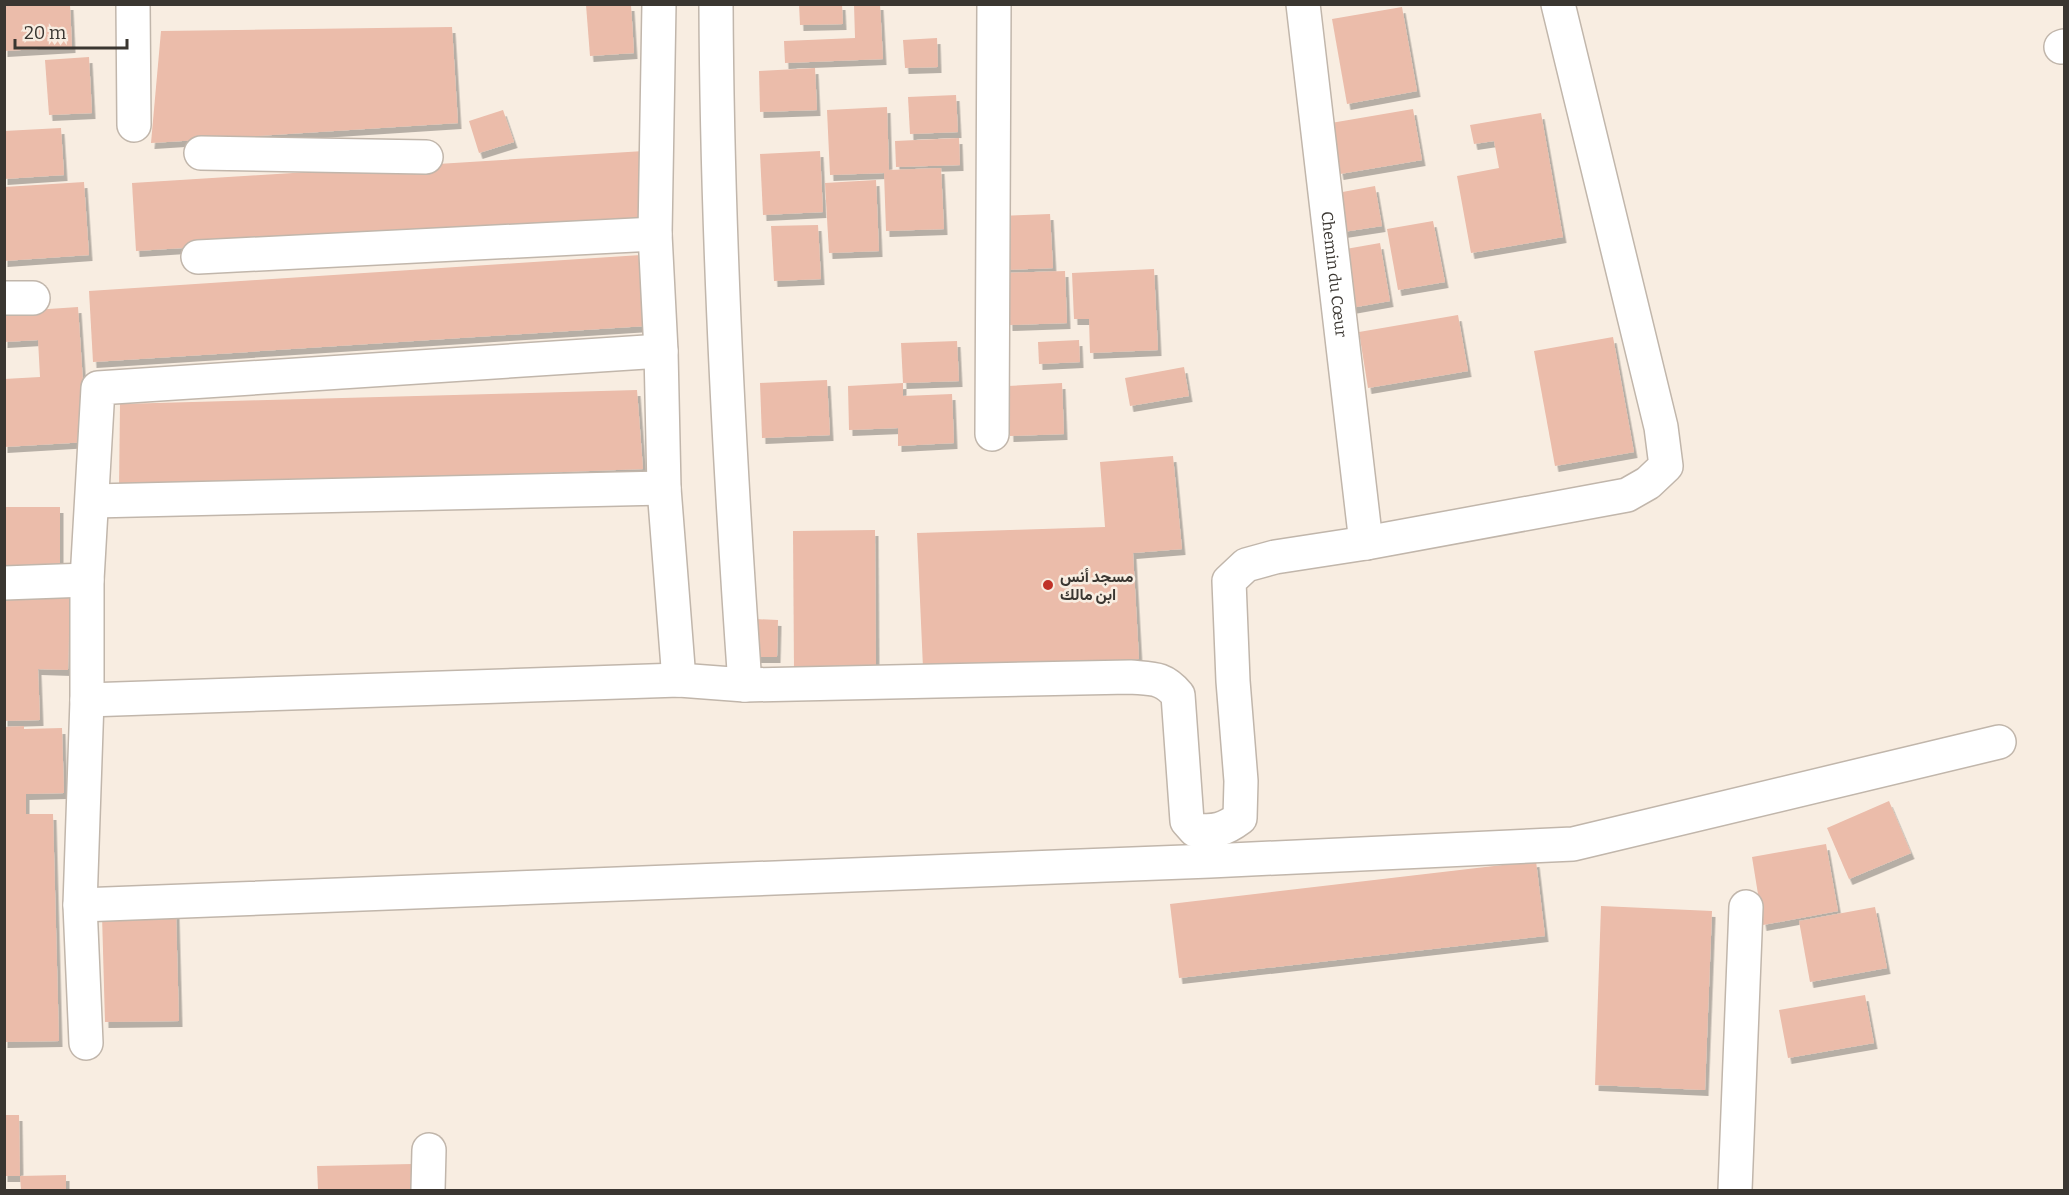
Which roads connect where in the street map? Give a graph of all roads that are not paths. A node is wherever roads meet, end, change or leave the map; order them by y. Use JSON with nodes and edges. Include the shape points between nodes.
{"nodes":[{"id":1,"x":133,"y":4,"type":"edge"},
{"id":2,"x":659,"y":4,"type":"edge"},
{"id":3,"x":716,"y":4,"type":"edge"},
{"id":4,"x":994,"y":4,"type":"edge"},
{"id":5,"x":1303,"y":4,"type":"edge"},
{"id":6,"x":1558,"y":4,"type":"edge"},
{"id":7,"x":134,"y":126,"type":"dead end"},
{"id":8,"x":201,"y":153,"type":"dead end"},
{"id":9,"x":426,"y":157,"type":"dead end"},
{"id":10,"x":655,"y":234,"type":"junction"},
{"id":11,"x":198,"y":257,"type":"dead end"},
{"id":12,"x":661,"y":351,"type":"junction"},
{"id":13,"x":992,"y":434,"type":"dead end"},
{"id":14,"x":664,"y":488,"type":"junction"},
{"id":15,"x":93,"y":501,"type":"junction"},
{"id":16,"x":1366,"y":543,"type":"junction"},
{"id":17,"x":87,"y":580,"type":"junction"},
{"id":18,"x":4,"y":583,"type":"edge"},
{"id":19,"x":679,"y":680,"type":"junction"},
{"id":20,"x":745,"y":685,"type":"junction"},
{"id":21,"x":87,"y":700,"type":"junction"},
{"id":22,"x":1999,"y":742,"type":"dead end"},
{"id":23,"x":80,"y":905,"type":"junction"},
{"id":24,"x":1746,"y":907,"type":"dead end"},
{"id":25,"x":86,"y":1043,"type":"dead end"},
{"id":26,"x":429,"y":1150,"type":"dead end"},
{"id":27,"x":428,"y":1191,"type":"edge"},
{"id":28,"x":1735,"y":1191,"type":"edge"}],
"edges":[{"from":1,"to":7,"type":"street"},
{"from":2,"to":10,"type":"street"},
{"from":3,"to":20,"type":"street","via":[[723,295]]},
{"from":4,"to":13,"type":"street"},
{"from":5,"to":16,"type":"street","name":"Chemin du Cœur"},
{"from":6,"to":16,"type":"street","via":[[1661,427],[1665,466],[1648,483],[1627,495]]},
{"from":8,"to":9,"type":"street"},
{"from":10,"to":11,"type":"street"},
{"from":10,"to":12,"type":"street"},
{"from":12,"to":14,"type":"street"},
{"from":12,"to":15,"type":"street","via":[[98,388]]},
{"from":14,"to":15,"type":"street"},
{"from":14,"to":19,"type":"street"},
{"from":15,"to":17,"type":"street"},
{"from":16,"to":20,"type":"street","via":[[1246,565],[1229,581],[1241,781],[1240,818],[1226,828],[1195,830],[1187,821],[1178,695],[1168,684],[1154,679]]},
{"from":17,"to":18,"type":"street"},
{"from":17,"to":21,"type":"street"},
{"from":19,"to":20,"type":"street"},
{"from":19,"to":21,"type":"street"},
{"from":21,"to":23,"type":"street"},
{"from":22,"to":23,"type":"street","via":[[1573,844]]},
{"from":23,"to":25,"type":"street"},
{"from":24,"to":28,"type":"street"},
{"from":26,"to":27,"type":"street"}]}
